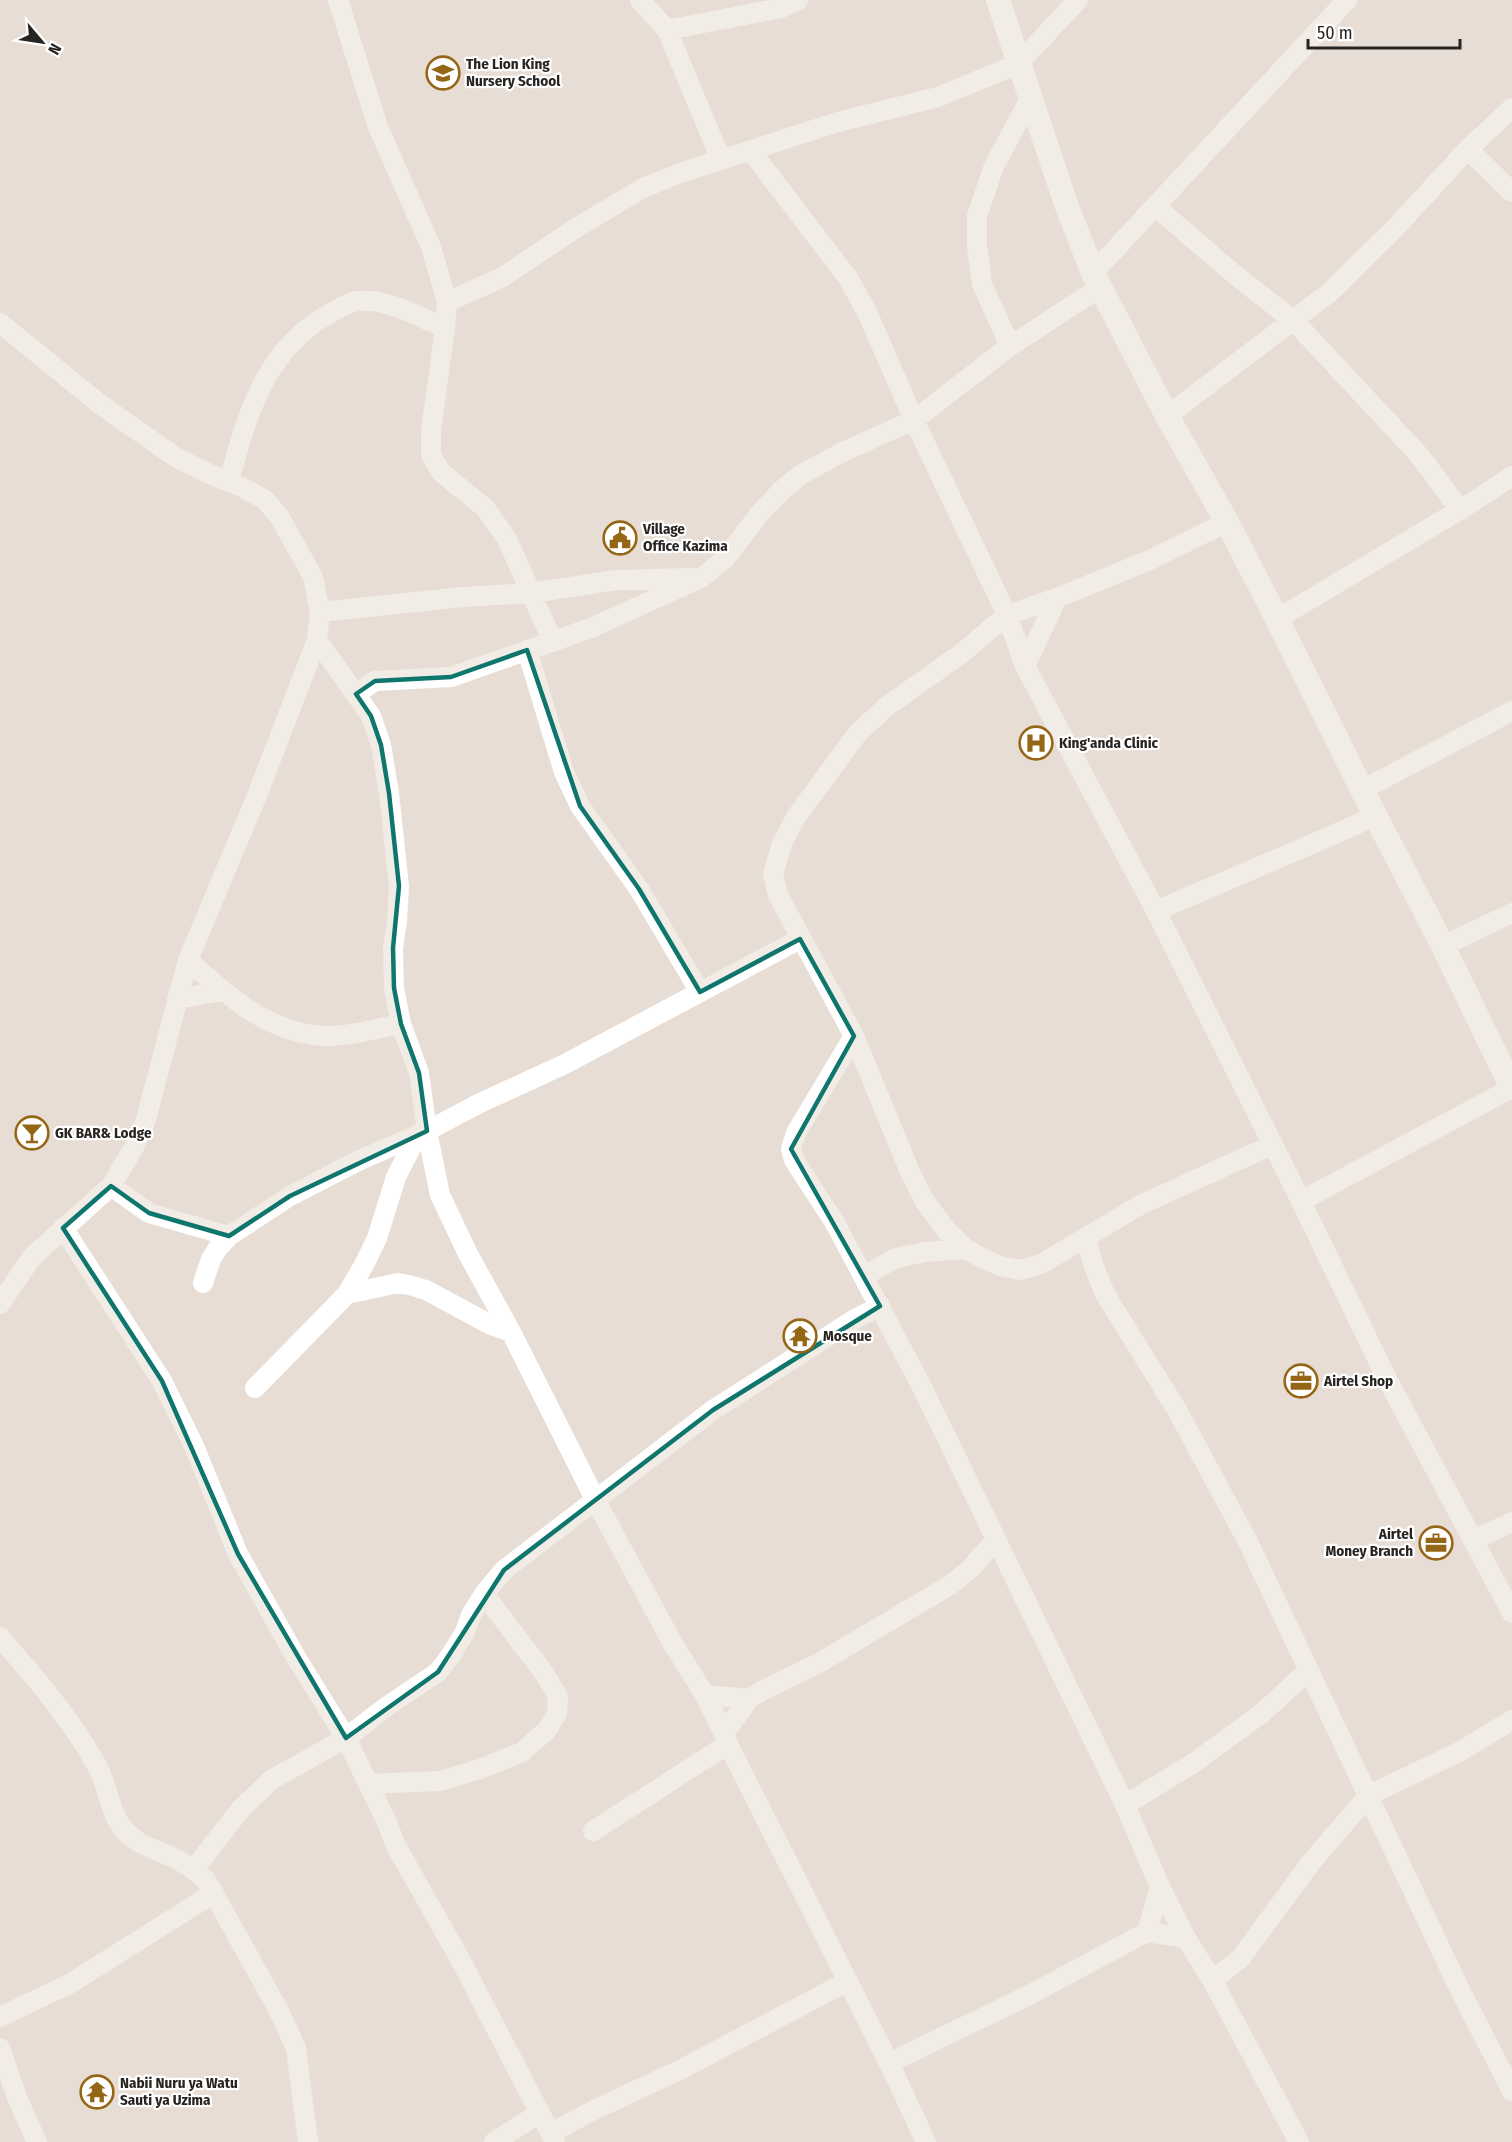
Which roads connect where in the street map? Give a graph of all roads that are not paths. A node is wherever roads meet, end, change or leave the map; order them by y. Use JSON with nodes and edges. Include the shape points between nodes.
{"nodes":[{"id":1,"x":338,"y":0,"type":"edge"},
{"id":2,"x":640,"y":0,"type":"edge"},
{"id":3,"x":798,"y":0,"type":"edge"},
{"id":4,"x":998,"y":0,"type":"edge"},
{"id":5,"x":1078,"y":0,"type":"edge"},
{"id":6,"x":1347,"y":0,"type":"edge"},
{"id":7,"x":667,"y":30,"type":"junction"},
{"id":8,"x":1018,"y":64,"type":"junction"},
{"id":9,"x":1030,"y":99,"type":"junction"},
{"id":10,"x":1512,"y":108,"type":"edge"},
{"id":11,"x":1468,"y":149,"type":"junction"},
{"id":12,"x":751,"y":151,"type":"junction"},
{"id":13,"x":721,"y":160,"type":"junction"},
{"id":14,"x":1512,"y":192,"type":"edge"},
{"id":15,"x":1155,"y":206,"type":"junction"},
{"id":16,"x":1097,"y":280,"type":"junction"},
{"id":17,"x":447,"y":302,"type":"junction"},
{"id":18,"x":1293,"y":320,"type":"junction"},
{"id":19,"x":0,"y":323,"type":"edge"},
{"id":20,"x":445,"y":328,"type":"junction"},
{"id":21,"x":1010,"y":346,"type":"junction"},
{"id":22,"x":1167,"y":416,"type":"junction"},
{"id":23,"x":914,"y":420,"type":"junction"},
{"id":24,"x":1512,"y":476,"type":"edge"},
{"id":25,"x":229,"y":482,"type":"junction"},
{"id":26,"x":1460,"y":510,"type":"junction"},
{"id":27,"x":1227,"y":522,"type":"junction"},
{"id":28,"x":701,"y":578,"type":"junction"},
{"id":29,"x":532,"y":593,"type":"junction"},
{"id":30,"x":1057,"y":598,"type":"junction"},
{"id":31,"x":321,"y":612,"type":"junction"},
{"id":32,"x":1007,"y":615,"type":"junction"},
{"id":33,"x":1277,"y":619,"type":"junction"},
{"id":34,"x":317,"y":640,"type":"junction"},
{"id":35,"x":554,"y":642,"type":"junction"},
{"id":36,"x":527,"y":650,"type":"junction"},
{"id":37,"x":1026,"y":666,"type":"junction"},
{"id":38,"x":356,"y":694,"type":"junction"},
{"id":39,"x":1512,"y":711,"type":"edge"},
{"id":40,"x":1362,"y":790,"type":"junction"},
{"id":41,"x":1375,"y":816,"type":"junction"},
{"id":42,"x":1156,"y":911,"type":"junction"},
{"id":43,"x":1512,"y":913,"type":"edge"},
{"id":44,"x":800,"y":939,"type":"junction"},
{"id":45,"x":1443,"y":946,"type":"junction"},
{"id":46,"x":188,"y":960,"type":"junction"},
{"id":47,"x":223,"y":991,"type":"junction"},
{"id":48,"x":700,"y":992,"type":"junction"},
{"id":49,"x":177,"y":999,"type":"junction"},
{"id":50,"x":400,"y":1024,"type":"junction"},
{"id":51,"x":854,"y":1036,"type":"junction"},
{"id":52,"x":1512,"y":1088,"type":"edge"},
{"id":53,"x":422,"y":1133,"type":"junction"},
{"id":54,"x":1272,"y":1145,"type":"junction"},
{"id":55,"x":111,"y":1186,"type":"junction"},
{"id":56,"x":1301,"y":1201,"type":"junction"},
{"id":57,"x":63,"y":1228,"type":"junction"},
{"id":58,"x":229,"y":1236,"type":"junction"},
{"id":59,"x":1086,"y":1238,"type":"junction"},
{"id":60,"x":966,"y":1249,"type":"junction"},
{"id":61,"x":864,"y":1276,"type":"junction"},
{"id":62,"x":203,"y":1283,"type":"dead end"},
{"id":63,"x":347,"y":1294,"type":"junction"},
{"id":64,"x":0,"y":1304,"type":"edge"},
{"id":65,"x":880,"y":1306,"type":"junction"},
{"id":66,"x":511,"y":1332,"type":"junction"},
{"id":67,"x":255,"y":1388,"type":"dead end"},
{"id":68,"x":596,"y":1501,"type":"junction"},
{"id":69,"x":1512,"y":1522,"type":"edge"},
{"id":70,"x":996,"y":1540,"type":"junction"},
{"id":71,"x":1474,"y":1540,"type":"junction"},
{"id":72,"x":484,"y":1594,"type":"junction"},
{"id":73,"x":1512,"y":1613,"type":"edge"},
{"id":74,"x":0,"y":1637,"type":"edge"},
{"id":75,"x":1308,"y":1671,"type":"junction"},
{"id":76,"x":705,"y":1695,"type":"junction"},
{"id":77,"x":749,"y":1700,"type":"junction"},
{"id":78,"x":1512,"y":1720,"type":"edge"},
{"id":79,"x":346,"y":1738,"type":"junction"},
{"id":80,"x":726,"y":1738,"type":"junction"},
{"id":81,"x":368,"y":1785,"type":"junction"},
{"id":82,"x":1369,"y":1795,"type":"junction"},
{"id":83,"x":1125,"y":1805,"type":"junction"},
{"id":84,"x":593,"y":1831,"type":"dead end"},
{"id":85,"x":194,"y":1869,"type":"junction"},
{"id":86,"x":1160,"y":1887,"type":"junction"},
{"id":87,"x":214,"y":1893,"type":"junction"},
{"id":88,"x":1148,"y":1932,"type":"junction"},
{"id":89,"x":1186,"y":1938,"type":"junction"},
{"id":90,"x":1212,"y":1980,"type":"junction"},
{"id":91,"x":848,"y":1981,"type":"junction"},
{"id":92,"x":0,"y":2017,"type":"edge"},
{"id":93,"x":0,"y":2048,"type":"edge"},
{"id":94,"x":890,"y":2063,"type":"junction"},
{"id":95,"x":1512,"y":2091,"type":"edge"},
{"id":96,"x":540,"y":2113,"type":"junction"},
{"id":97,"x":553,"y":2138,"type":"edge"},
{"id":98,"x":38,"y":2142,"type":"edge"},
{"id":99,"x":308,"y":2142,"type":"edge"},
{"id":100,"x":494,"y":2142,"type":"edge"},
{"id":101,"x":926,"y":2142,"type":"edge"},
{"id":102,"x":1299,"y":2142,"type":"edge"}],
"edges":[{"from":1,"to":17,"type":"street","via":[[378,127],[431,247]]},
{"from":2,"to":7,"type":"street"},
{"from":3,"to":7,"type":"street","via":[[781,8]]},
{"from":4,"to":8,"type":"street"},
{"from":5,"to":8,"type":"street"},
{"from":6,"to":15,"type":"street"},
{"from":7,"to":13,"type":"street"},
{"from":8,"to":9,"type":"street"},
{"from":8,"to":12,"type":"street","via":[[938,97],[838,122]]},
{"from":9,"to":16,"type":"street"},
{"from":9,"to":21,"type":"street","via":[[994,166],[977,216],[976,246],[982,284]]},
{"from":10,"to":11,"type":"street"},
{"from":11,"to":14,"type":"street"},
{"from":11,"to":18,"type":"street","via":[[1329,293]]},
{"from":12,"to":13,"type":"street"},
{"from":12,"to":23,"type":"street","via":[[848,278]]},
{"from":13,"to":17,"type":"street","via":[[644,188],[503,277]]},
{"from":15,"to":16,"type":"street"},
{"from":15,"to":18,"type":"street"},
{"from":16,"to":21,"type":"street"},
{"from":16,"to":22,"type":"street"},
{"from":17,"to":20,"type":"street"},
{"from":18,"to":22,"type":"street"},
{"from":18,"to":26,"type":"street","via":[[1420,456]]},
{"from":19,"to":25,"type":"street","via":[[148,439],[177,458]]},
{"from":20,"to":25,"type":"street","via":[[377,302],[358,301],[318,320],[288,347],[264,380],[245,422]]},
{"from":20,"to":29,"type":"street","via":[[431,455],[441,472],[485,508],[502,531]]},
{"from":21,"to":23,"type":"street"},
{"from":22,"to":27,"type":"street"},
{"from":23,"to":28,"type":"street","via":[[800,475],[760,513],[725,559]]},
{"from":23,"to":32,"type":"street"},
{"from":24,"to":26,"type":"street"},
{"from":25,"to":31,"type":"street","via":[[265,500],[279,516],[313,577]]},
{"from":26,"to":33,"type":"street"},
{"from":27,"to":30,"type":"street","via":[[1152,559]]},
{"from":27,"to":33,"type":"street"},
{"from":28,"to":29,"type":"street","via":[[616,580]]},
{"from":28,"to":35,"type":"street"},
{"from":29,"to":31,"type":"street"},
{"from":29,"to":35,"type":"street"},
{"from":30,"to":32,"type":"street"},
{"from":30,"to":37,"type":"street"},
{"from":31,"to":34,"type":"street"},
{"from":32,"to":37,"type":"street"},
{"from":32,"to":44,"type":"street","via":[[962,653],[886,707],[857,734],[796,817],[782,843],[773,874],[778,895]]},
{"from":33,"to":40,"type":"street"},
{"from":34,"to":38,"type":"street"},
{"from":34,"to":46,"type":"street"},
{"from":35,"to":36,"type":"street"},
{"from":36,"to":38,"type":"street","via":[[451,677],[375,681]]},
{"from":36,"to":48,"type":"street","via":[[564,772],[580,806],[639,889]]},
{"from":37,"to":42,"type":"street"},
{"from":38,"to":50,"type":"street","via":[[378,735],[389,793],[399,886],[393,948]]},
{"from":39,"to":40,"type":"street"},
{"from":40,"to":41,"type":"street"},
{"from":41,"to":42,"type":"street"},
{"from":41,"to":45,"type":"street"},
{"from":42,"to":54,"type":"street"},
{"from":43,"to":45,"type":"street"},
{"from":44,"to":48,"type":"street"},
{"from":44,"to":51,"type":"street"},
{"from":45,"to":52,"type":"street"},
{"from":46,"to":47,"type":"street"},
{"from":46,"to":49,"type":"street"},
{"from":47,"to":49,"type":"street"},
{"from":47,"to":50,"type":"street","via":[[254,1014],[314,1035],[342,1035]]},
{"from":48,"to":53,"type":"street","via":[[565,1064]]},
{"from":49,"to":55,"type":"street","via":[[145,1123]]},
{"from":50,"to":53,"type":"street","via":[[419,1073]]},
{"from":51,"to":60,"type":"street","via":[[924,1200]]},
{"from":51,"to":61,"type":"street","via":[[790,1149]]},
{"from":52,"to":56,"type":"street"},
{"from":53,"to":58,"type":"street","via":[[290,1196]]},
{"from":53,"to":63,"type":"street","via":[[396,1177],[377,1238]]},
{"from":53,"to":66,"type":"street","via":[[440,1195]]},
{"from":54,"to":56,"type":"street"},
{"from":54,"to":59,"type":"street","via":[[1142,1204]]},
{"from":55,"to":57,"type":"street"},
{"from":55,"to":58,"type":"street","via":[[149,1213]]},
{"from":56,"to":71,"type":"street","via":[[1385,1375]]},
{"from":57,"to":64,"type":"street","via":[[32,1257]]},
{"from":57,"to":79,"type":"street","via":[[162,1381],[194,1446],[238,1554]]},
{"from":58,"to":62,"type":"street","via":[[211,1259]]},
{"from":59,"to":60,"type":"street","via":[[1041,1264],[1020,1270],[1000,1266]]},
{"from":59,"to":75,"type":"street","via":[[1105,1293],[1182,1420],[1248,1542]]},
{"from":60,"to":61,"type":"street","via":[[896,1258]]},
{"from":61,"to":65,"type":"street"},
{"from":63,"to":66,"type":"street","via":[[398,1283],[409,1285]]},
{"from":63,"to":67,"type":"street"},
{"from":65,"to":68,"type":"street","via":[[713,1410]]},
{"from":65,"to":70,"type":"street"},
{"from":66,"to":68,"type":"street"},
{"from":68,"to":72,"type":"street","via":[[504,1570]]},
{"from":68,"to":76,"type":"street"},
{"from":69,"to":71,"type":"street"},
{"from":70,"to":77,"type":"street","via":[[950,1586]]},
{"from":70,"to":83,"type":"street"},
{"from":71,"to":73,"type":"street"},
{"from":72,"to":79,"type":"street","via":[[438,1672]]},
{"from":72,"to":81,"type":"street","via":[[558,1697],[557,1713],[547,1730],[522,1752],[480,1769],[440,1781]]},
{"from":74,"to":85,"type":"street","via":[[62,1711],[98,1766],[122,1828],[143,1845]]},
{"from":75,"to":82,"type":"street"},
{"from":75,"to":83,"type":"street","via":[[1261,1714],[1192,1764]]},
{"from":76,"to":77,"type":"street"},
{"from":76,"to":80,"type":"street"},
{"from":77,"to":80,"type":"street"},
{"from":78,"to":82,"type":"street","via":[[1459,1752]]},
{"from":79,"to":81,"type":"street"},
{"from":79,"to":85,"type":"street","via":[[271,1780],[240,1810]]},
{"from":80,"to":84,"type":"street"},
{"from":80,"to":91,"type":"street"},
{"from":81,"to":96,"type":"street","via":[[396,1846]]},
{"from":82,"to":90,"type":"street","via":[[1312,1861],[1240,1959]]},
{"from":82,"to":95,"type":"street"},
{"from":83,"to":86,"type":"street"},
{"from":85,"to":87,"type":"street"},
{"from":86,"to":88,"type":"street"},
{"from":86,"to":89,"type":"street"},
{"from":87,"to":92,"type":"street","via":[[71,1983]]},
{"from":87,"to":99,"type":"street","via":[[296,2048]]},
{"from":88,"to":89,"type":"street"},
{"from":88,"to":94,"type":"street"},
{"from":89,"to":90,"type":"street"},
{"from":90,"to":102,"type":"street"},
{"from":91,"to":94,"type":"street"},
{"from":91,"to":97,"type":"street","via":[[597,2109]]},
{"from":93,"to":98,"type":"street"},
{"from":94,"to":101,"type":"street"},
{"from":96,"to":97,"type":"street"},
{"from":96,"to":100,"type":"street"}]}
